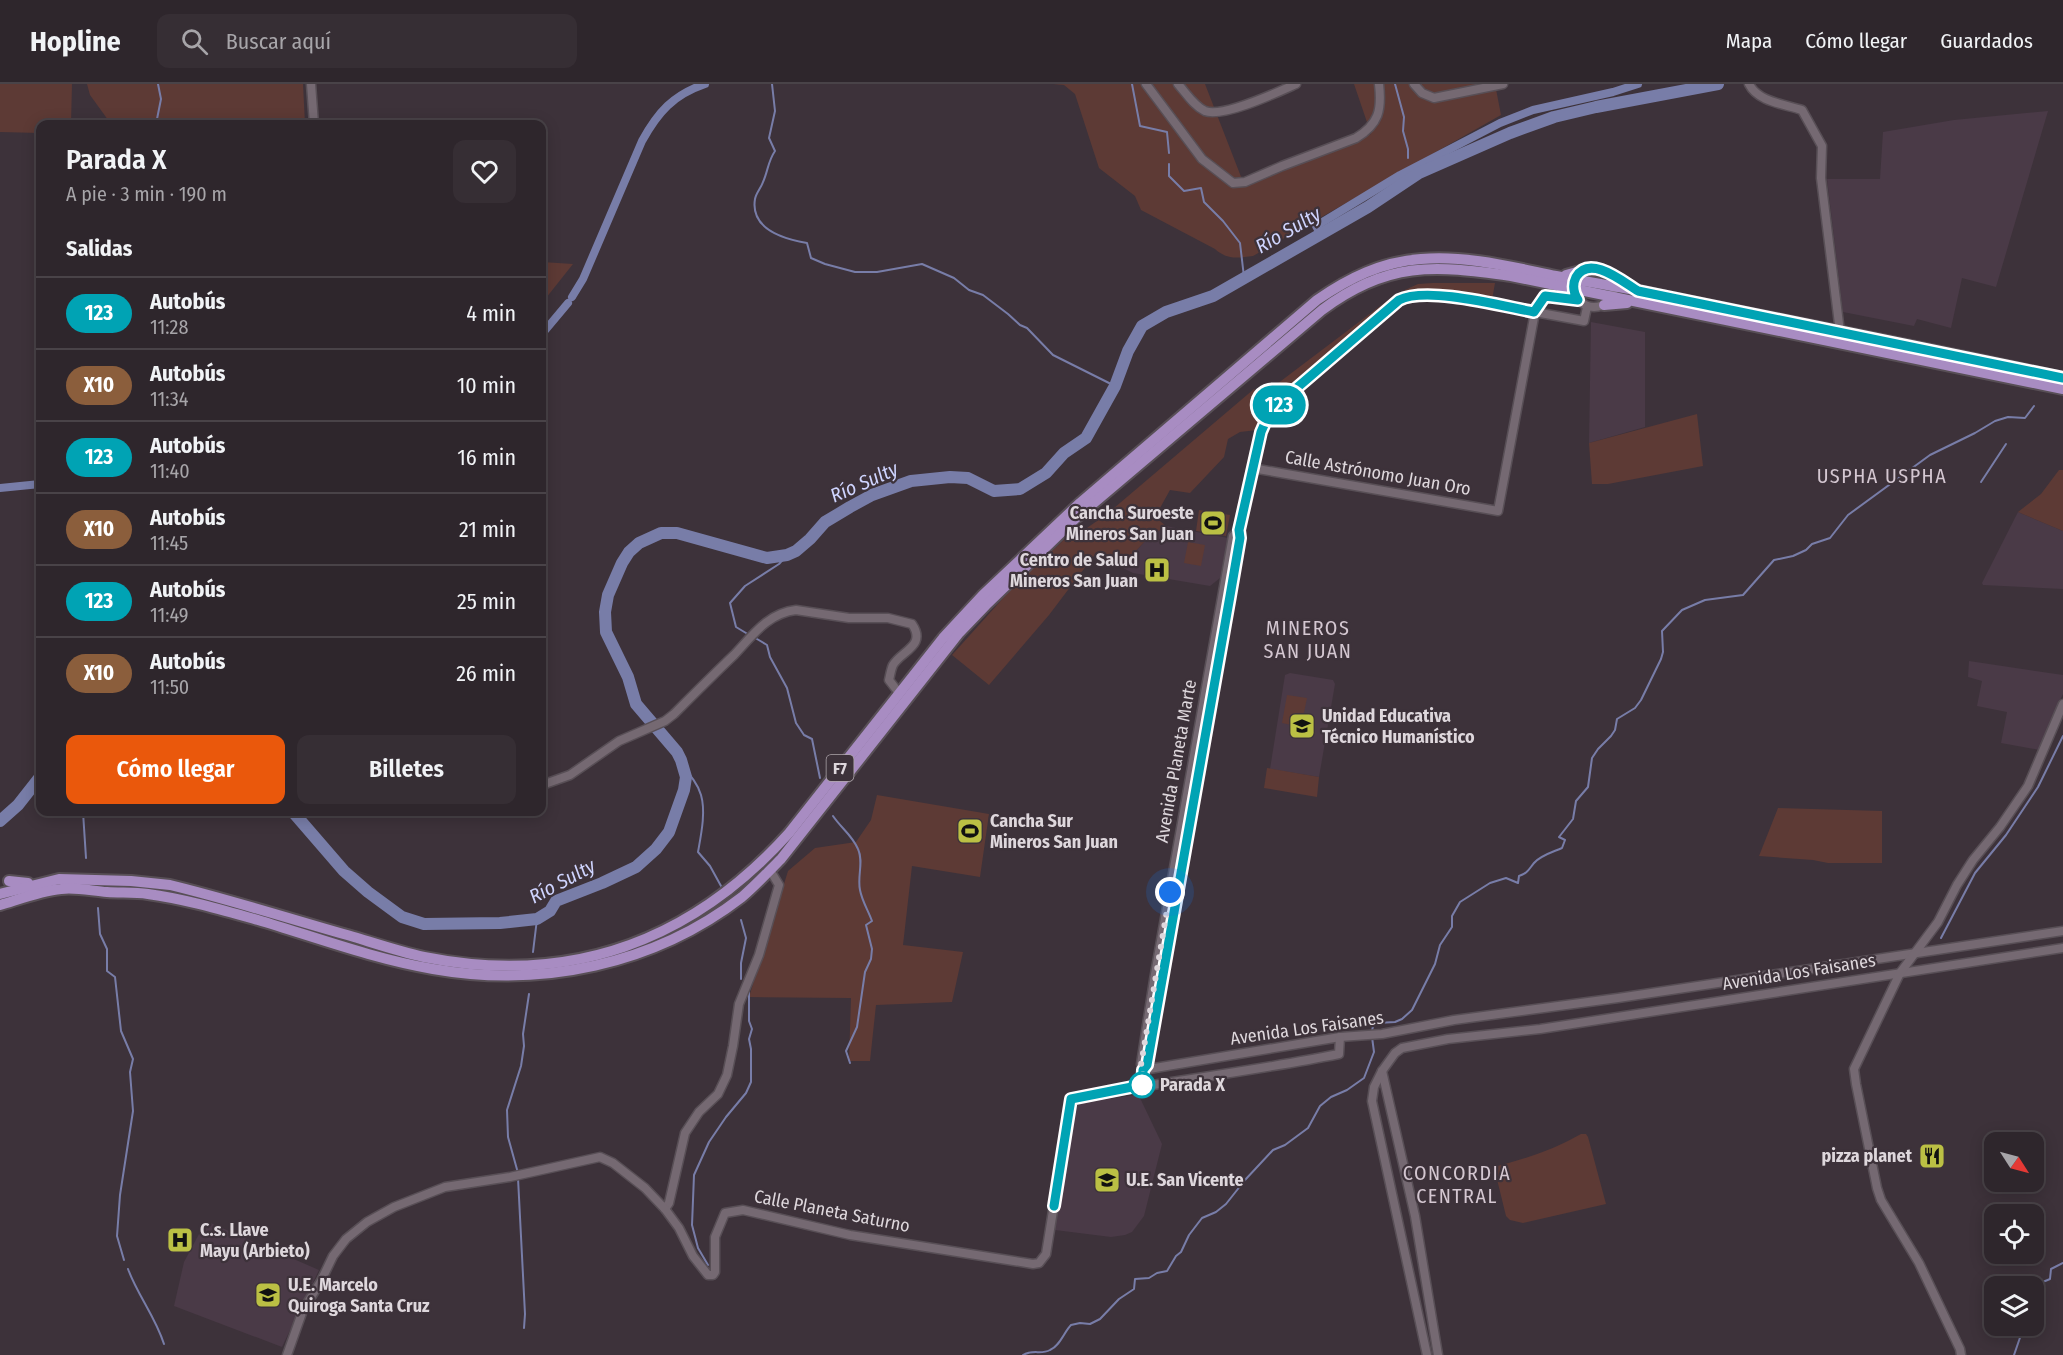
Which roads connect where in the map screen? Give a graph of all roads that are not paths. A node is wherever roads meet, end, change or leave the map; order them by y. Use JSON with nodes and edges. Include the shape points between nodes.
{"nodes":[{"id":1,"x":311,"y":84,"type":"edge"},
{"id":2,"x":1146,"y":84,"type":"edge"},
{"id":3,"x":1178,"y":84,"type":"edge"},
{"id":4,"x":1296,"y":84,"type":"edge"},
{"id":5,"x":1379,"y":84,"type":"edge"},
{"id":6,"x":1414,"y":84,"type":"edge"},
{"id":7,"x":1503,"y":84,"type":"edge"},
{"id":8,"x":1750,"y":85,"type":"edge"},
{"id":9,"x":314,"y":120,"type":"edge"},
{"id":10,"x":1584,"y":270,"type":"junction"},
{"id":11,"x":1609,"y":274,"type":"junction"},
{"id":12,"x":1558,"y":281,"type":"junction"},
{"id":13,"x":1574,"y":284,"type":"junction"},
{"id":14,"x":1613,"y":291,"type":"junction"},
{"id":15,"x":1637,"y":296,"type":"junction"},
{"id":16,"x":1582,"y":303,"type":"junction"},
{"id":17,"x":1604,"y":305,"type":"junction"},
{"id":18,"x":1534,"y":312,"type":"junction"},
{"id":19,"x":1840,"y":332,"type":"junction"},
{"id":20,"x":2063,"y":378,"type":"edge"},
{"id":21,"x":2063,"y":389,"type":"edge"},
{"id":22,"x":1252,"y":468,"type":"joint"},
{"id":23,"x":899,"y":693,"type":"junction"},
{"id":24,"x":2063,"y":704,"type":"edge"},
{"id":25,"x":546,"y":783,"type":"edge"},
{"id":26,"x":770,"y":870,"type":"junction"},
{"id":27,"x":9,"y":881,"type":"dead end"},
{"id":28,"x":38,"y":889,"type":"junction"},
{"id":29,"x":0,"y":894,"type":"edge"},
{"id":30,"x":0,"y":905,"type":"edge"},
{"id":31,"x":17,"y":910,"type":"dead end"},
{"id":32,"x":2063,"y":931,"type":"edge"},
{"id":33,"x":2063,"y":948,"type":"edge"},
{"id":34,"x":1917,"y":952,"type":"junction"},
{"id":35,"x":1900,"y":973,"type":"junction"},
{"id":36,"x":1340,"y":1037,"type":"junction"},
{"id":37,"x":1143,"y":1070,"type":"junction"},
{"id":38,"x":1382,"y":1071,"type":"junction"},
{"id":39,"x":1142,"y":1085,"type":"junction"},
{"id":40,"x":665,"y":1209,"type":"junction"},
{"id":41,"x":1044,"y":1259,"type":"joint"},
{"id":42,"x":287,"y":1355,"type":"edge"},
{"id":43,"x":1428,"y":1355,"type":"edge"},
{"id":44,"x":1438,"y":1355,"type":"edge"},
{"id":45,"x":1961,"y":1355,"type":"edge"}],
"edges":[{"from":1,"to":9,"type":"street"},
{"from":2,"to":5,"type":"street","via":[[1202,159],[1233,183],[1245,182],[1366,132],[1381,104]]},
{"from":3,"to":4,"type":"street","via":[[1198,106],[1215,112]]},
{"from":6,"to":7,"type":"street","via":[[1434,98]]},
{"from":8,"to":19,"type":"street","via":[[1762,98],[1802,110],[1822,146],[1821,178]]},
{"from":10,"to":11,"type":"street","via":[[1597,268]]},
{"from":10,"to":12,"type":"highway"},
{"from":10,"to":13,"type":"street"},
{"from":11,"to":14,"type":"street"},
{"from":11,"to":15,"type":"highway"},
{"from":12,"to":13,"type":"highway","number":"F7"},
{"from":12,"to":16,"type":"highway"},
{"from":12,"to":23,"type":"highway","number":"F7","via":[[1473,261],[1422,259],[1367,270],[1342,283],[1251,355],[1047,533],[962,618]]},
{"from":12,"to":26,"type":"highway","number":"F7","via":[[1425,268],[1367,282],[1331,303],[1077,518],[986,605],[959,633]]},
{"from":13,"to":14,"type":"highway","number":"F7"},
{"from":13,"to":16,"type":"street"},
{"from":14,"to":15,"type":"highway","number":"F7"},
{"from":14,"to":17,"type":"street"},
{"from":15,"to":17,"type":"highway"},
{"from":15,"to":19,"type":"highway","number":"F7"},
{"from":15,"to":21,"type":"highway","number":"F7"},
{"from":16,"to":17,"type":"street","via":[[1593,308]]},
{"from":16,"to":18,"type":"street","via":[[1545,296]]},
{"from":16,"to":18,"type":"street","via":[[1584,321]]},
{"from":18,"to":22,"type":"street","name":"Calle Astrónomo Juan Oro","via":[[1498,511]]},
{"from":19,"to":20,"type":"highway","number":"F7"},
{"from":22,"to":37,"type":"street","name":"Avenida Planeta Marte","via":[[1147,1065]]},
{"from":23,"to":25,"type":"street","via":[[889,680],[894,664],[916,641],[912,624],[888,618],[789,611],[756,631],[665,721],[619,741],[570,775]]},
{"from":23,"to":28,"type":"highway","number":"F7","via":[[789,833],[752,872],[699,912],[657,934],[596,956],[537,965],[455,962],[170,885],[59,879]]},
{"from":24,"to":34,"type":"street","via":[[2028,786],[1973,860]]},
{"from":26,"to":28,"type":"highway","number":"F7","via":[[723,910],[662,943],[592,967],[542,976],[461,973],[408,965],[212,907],[146,894]]},
{"from":26,"to":40,"type":"street","via":[[779,885],[759,955],[739,1004],[727,1075],[718,1094],[685,1133]]},
{"from":27,"to":28,"type":"highway"},
{"from":28,"to":29,"type":"highway","number":"F7"},
{"from":28,"to":30,"type":"highway","number":"F7"},
{"from":28,"to":31,"type":"highway"},
{"from":32,"to":34,"type":"street","name":"Avenida Los Faisanes"},
{"from":33,"to":35,"type":"street","name":"Avenida Los Faisanes"},
{"from":34,"to":35,"type":"street"},
{"from":34,"to":36,"type":"street","name":"Avenida Los Faisanes","via":[[1382,1034]]},
{"from":35,"to":38,"type":"street","name":"Avenida Los Faisanes","via":[[1448,1039],[1402,1048]]},
{"from":35,"to":45,"type":"street","via":[[1859,1055],[1854,1069],[1856,1084],[1881,1200],[1918,1263]]},
{"from":36,"to":37,"type":"street","name":"Avenida Los Faisanes"},
{"from":36,"to":39,"type":"street","name":"Avenida Los Faisanes","via":[[1339,1054]]},
{"from":37,"to":39,"type":"street","name":"Avenida Planeta Marte"},
{"from":38,"to":43,"type":"street","via":[[1372,1093],[1373,1109]]},
{"from":38,"to":44,"type":"street","via":[[1415,1216]]},
{"from":39,"to":41,"type":"street","name":"Avenida Los Faisanes","via":[[1071,1099]]},
{"from":40,"to":41,"type":"street","name":"Calle Planeta Saturno","via":[[708,1275],[715,1272],[715,1237],[725,1213],[743,1210],[850,1235],[1034,1264]]},
{"from":40,"to":42,"type":"street","via":[[613,1162],[600,1157],[433,1191],[382,1213],[339,1248],[303,1310]]}]}
